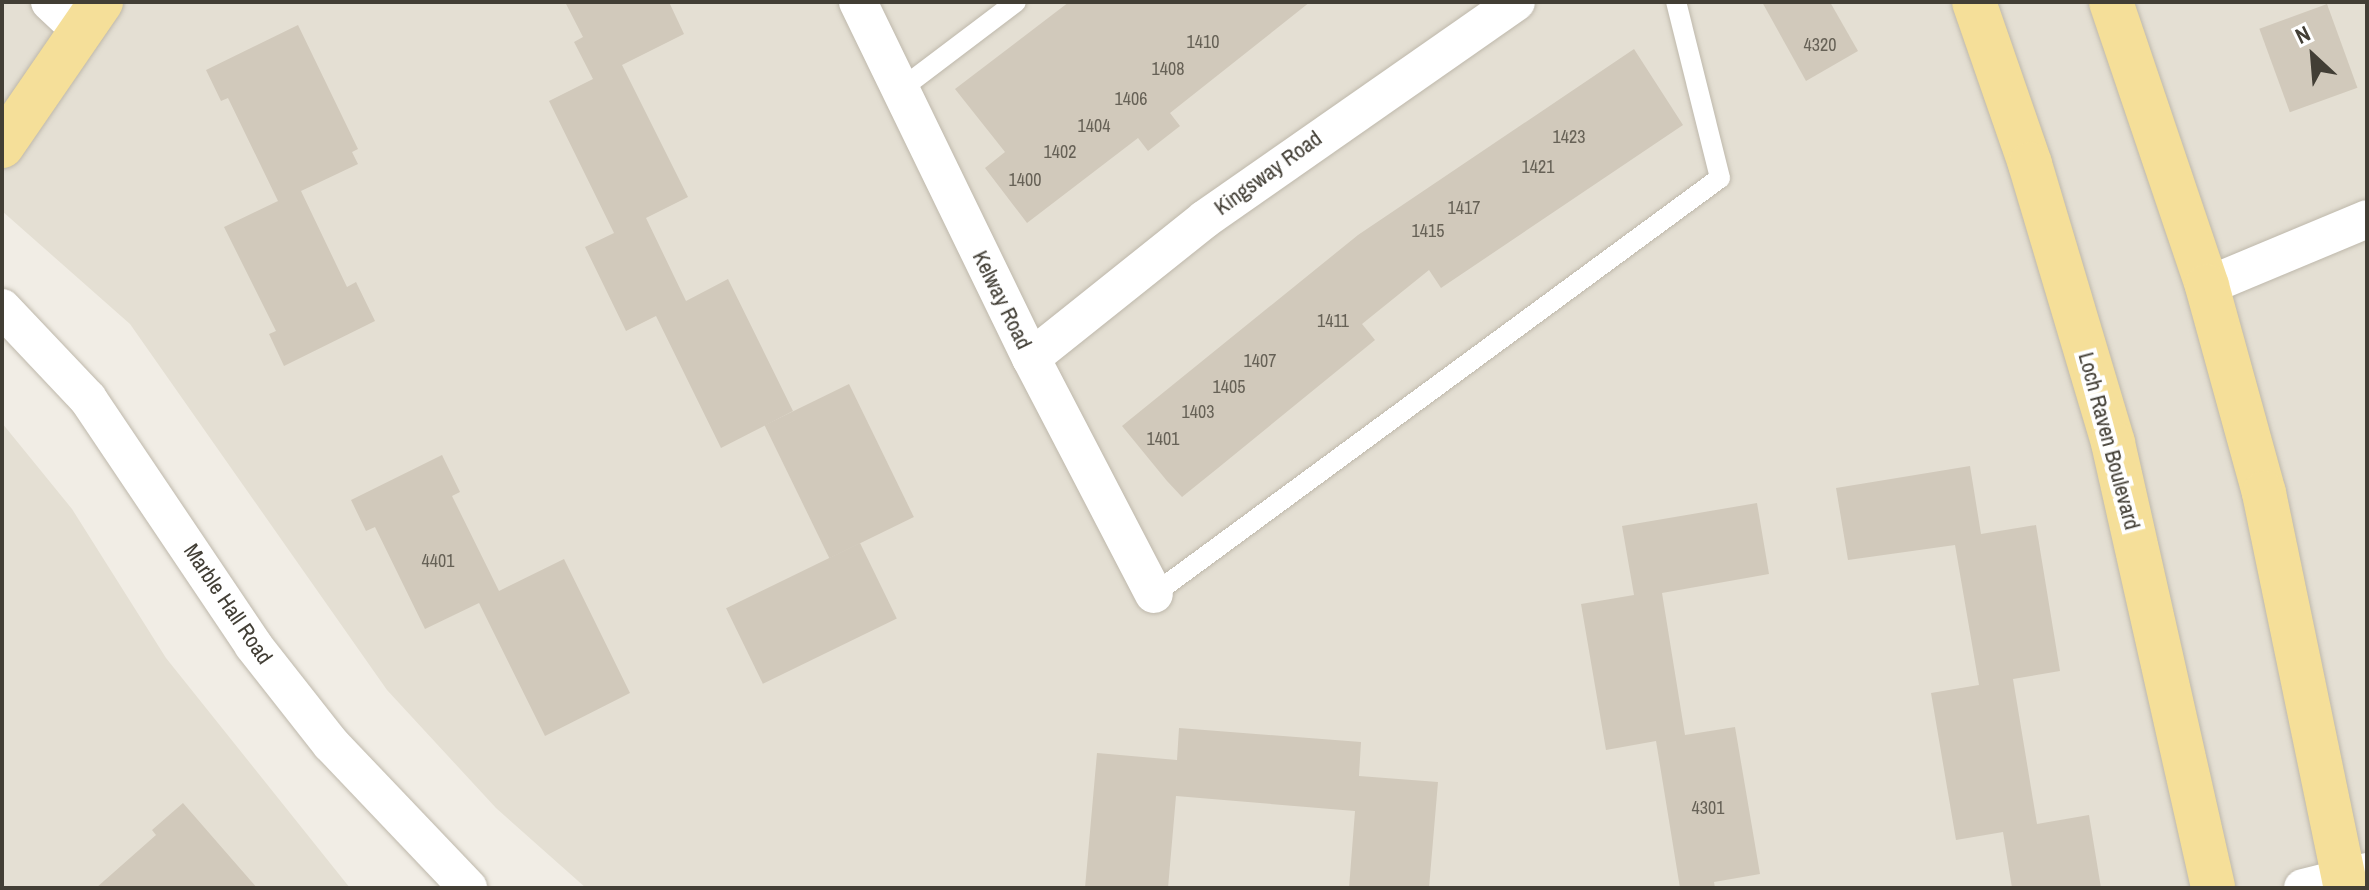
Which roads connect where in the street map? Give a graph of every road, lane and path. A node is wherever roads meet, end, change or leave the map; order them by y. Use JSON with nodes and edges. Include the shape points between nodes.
{"nodes":[{"id":1,"x":858,"y":2,"type":"edge"},
{"id":2,"x":1016,"y":2,"type":"edge"},
{"id":3,"x":1516,"y":2,"type":"edge"},
{"id":4,"x":1676,"y":2,"type":"edge"},
{"id":5,"x":1974,"y":2,"type":"edge"},
{"id":6,"x":2111,"y":2,"type":"edge"},
{"id":7,"x":77,"y":12,"type":"edge"},
{"id":8,"x":901,"y":89,"type":"junction"},
{"id":9,"x":2,"y":146,"type":"edge"},
{"id":10,"x":2367,"y":219,"type":"edge"},
{"id":11,"x":2207,"y":286,"type":"junction"},
{"id":12,"x":2,"y":308,"type":"edge"},
{"id":13,"x":1031,"y":358,"type":"junction"},
{"id":14,"x":1154,"y":594,"type":"joint"},
{"id":15,"x":2340,"y":882,"type":"edge"},
{"id":16,"x":468,"y":888,"type":"edge"},
{"id":17,"x":2213,"y":888,"type":"edge"}],
"edges":[{"from":1,"to":8,"type":"street","name":"Kelway Road"},
{"from":2,"to":8,"type":"lane"},
{"from":3,"to":13,"type":"street","name":"Kingsway Road","via":[[1217,211]]},
{"from":4,"to":14,"type":"lane","via":[[1720,178]]},
{"from":5,"to":17,"type":"main road","name":"Loch Raven Boulevard","via":[[2030,164],[2113,443]]},
{"from":6,"to":11,"type":"main road"},
{"from":7,"to":9,"type":"main road"},
{"from":8,"to":13,"type":"street","name":"Kelway Road"},
{"from":10,"to":11,"type":"street"},
{"from":11,"to":15,"type":"main road","via":[[2264,493]]},
{"from":12,"to":16,"type":"street","name":"Marble Hall Road","via":[[114,434],[253,645],[331,744]]},
{"from":13,"to":14,"type":"street","name":"Kelway Road"}]}
